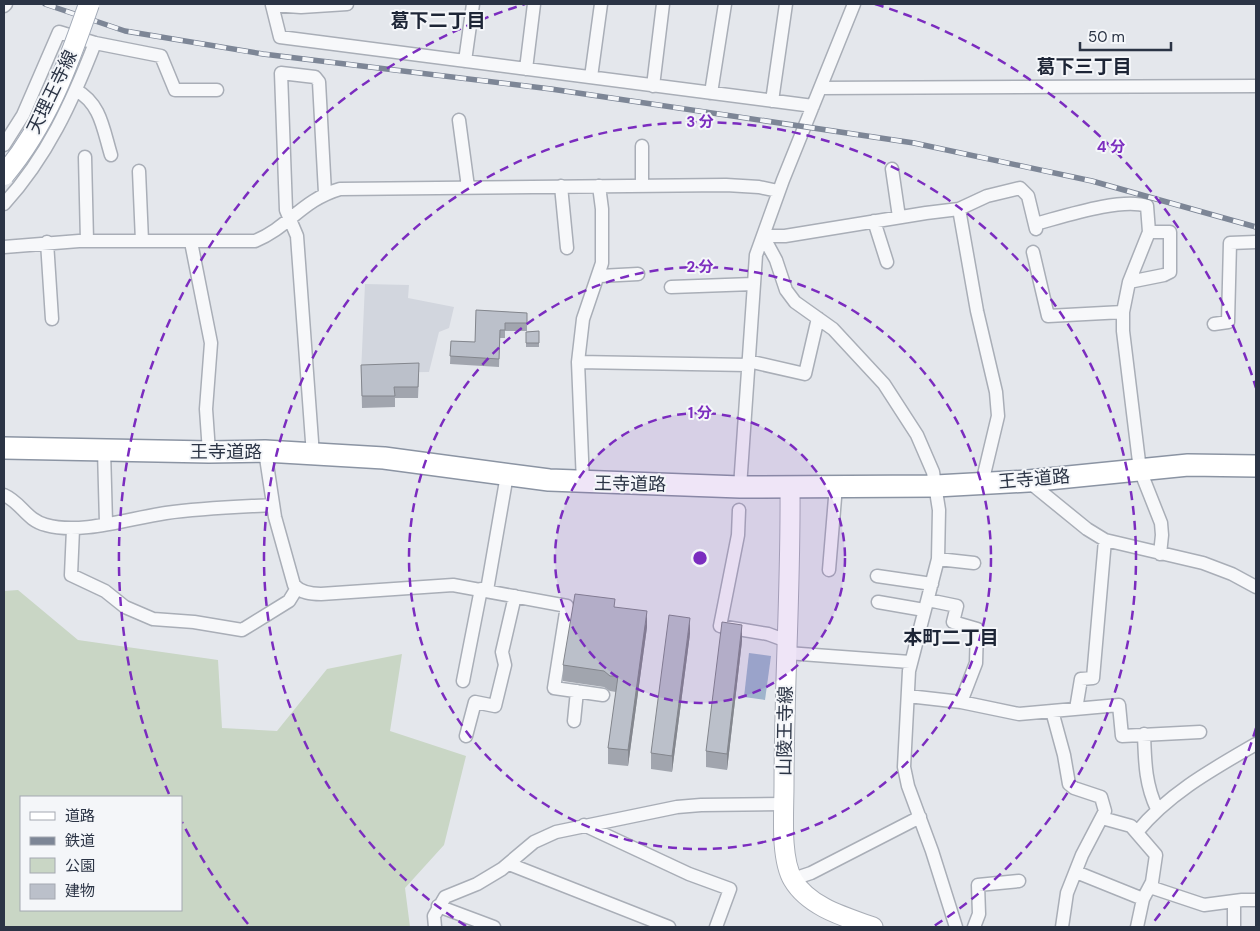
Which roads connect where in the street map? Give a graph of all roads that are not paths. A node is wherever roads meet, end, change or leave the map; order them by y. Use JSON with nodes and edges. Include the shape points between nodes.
{"nodes":[{"id":1,"x":89,"y":4,"type":"edge"},
{"id":2,"x":347,"y":4,"type":"edge"},
{"id":3,"x":473,"y":4,"type":"edge"},
{"id":4,"x":534,"y":4,"type":"edge"},
{"id":5,"x":601,"y":4,"type":"edge"},
{"id":6,"x":663,"y":4,"type":"edge"},
{"id":7,"x":725,"y":4,"type":"edge"},
{"id":8,"x":786,"y":4,"type":"edge"},
{"id":9,"x":854,"y":4,"type":"edge"},
{"id":10,"x":95,"y":43,"type":"junction"},
{"id":11,"x":466,"y":61,"type":"junction"},
{"id":12,"x":526,"y":69,"type":"junction"},
{"id":13,"x":591,"y":78,"type":"junction"},
{"id":14,"x":653,"y":86,"type":"junction"},
{"id":15,"x":1256,"y":86,"type":"edge"},
{"id":16,"x":820,"y":88,"type":"junction"},
{"id":17,"x":76,"y":90,"type":"junction"},
{"id":18,"x":217,"y":90,"type":"dead end"},
{"id":19,"x":711,"y":93,"type":"junction"},
{"id":20,"x":772,"y":101,"type":"junction"},
{"id":21,"x":813,"y":106,"type":"junction"},
{"id":22,"x":459,"y":120,"type":"dead end"},
{"id":23,"x":4,"y":145,"type":"edge"},
{"id":24,"x":642,"y":146,"type":"dead end"},
{"id":25,"x":111,"y":155,"type":"dead end"},
{"id":26,"x":85,"y":157,"type":"dead end"},
{"id":27,"x":892,"y":170,"type":"dead end"},
{"id":28,"x":139,"y":171,"type":"dead end"},
{"id":29,"x":4,"y":175,"type":"edge"},
{"id":30,"x":642,"y":185,"type":"junction"},
{"id":31,"x":561,"y":186,"type":"junction"},
{"id":32,"x":599,"y":186,"type":"junction"},
{"id":33,"x":468,"y":187,"type":"junction"},
{"id":34,"x":778,"y":192,"type":"junction"},
{"id":35,"x":325,"y":193,"type":"junction"},
{"id":36,"x":4,"y":204,"type":"edge"},
{"id":37,"x":959,"y":209,"type":"junction"},
{"id":38,"x":899,"y":217,"type":"junction"},
{"id":39,"x":290,"y":218,"type":"junction"},
{"id":40,"x":874,"y":221,"type":"junction"},
{"id":41,"x":1149,"y":232,"type":"junction"},
{"id":42,"x":763,"y":236,"type":"junction"},
{"id":43,"x":87,"y":241,"type":"junction"},
{"id":44,"x":142,"y":241,"type":"junction"},
{"id":45,"x":47,"y":242,"type":"junction"},
{"id":46,"x":191,"y":242,"type":"junction"},
{"id":47,"x":1256,"y":242,"type":"edge"},
{"id":48,"x":4,"y":247,"type":"edge"},
{"id":49,"x":567,"y":248,"type":"dead end"},
{"id":50,"x":1033,"y":252,"type":"dead end"},
{"id":51,"x":887,"y":262,"type":"dead end"},
{"id":52,"x":638,"y":274,"type":"dead end"},
{"id":53,"x":600,"y":276,"type":"junction"},
{"id":54,"x":1128,"y":282,"type":"junction"},
{"id":55,"x":753,"y":284,"type":"junction"},
{"id":56,"x":672,"y":287,"type":"dead end"},
{"id":57,"x":1123,"y":312,"type":"junction"},
{"id":58,"x":818,"y":318,"type":"junction"},
{"id":59,"x":52,"y":319,"type":"dead end"},
{"id":60,"x":1214,"y":324,"type":"dead end"},
{"id":61,"x":578,"y":362,"type":"junction"},
{"id":62,"x":748,"y":363,"type":"junction"},
{"id":63,"x":4,"y":448,"type":"edge"},
{"id":64,"x":104,"y":450,"type":"junction"},
{"id":65,"x":265,"y":451,"type":"junction"},
{"id":66,"x":209,"y":452,"type":"junction"},
{"id":67,"x":313,"y":455,"type":"junction"},
{"id":68,"x":1256,"y":466,"type":"edge"},
{"id":69,"x":1140,"y":470,"type":"junction"},
{"id":70,"x":506,"y":475,"type":"junction"},
{"id":71,"x":1028,"y":481,"type":"junction"},
{"id":72,"x":583,"y":483,"type":"junction"},
{"id":73,"x":982,"y":483,"type":"junction"},
{"id":74,"x":836,"y":486,"type":"junction"},
{"id":75,"x":936,"y":486,"type":"junction"},
{"id":76,"x":740,"y":487,"type":"junction"},
{"id":77,"x":790,"y":487,"type":"junction"},
{"id":78,"x":4,"y":495,"type":"edge"},
{"id":79,"x":273,"y":505,"type":"junction"},
{"id":80,"x":739,"y":510,"type":"dead end"},
{"id":81,"x":106,"y":523,"type":"junction"},
{"id":82,"x":73,"y":528,"type":"junction"},
{"id":83,"x":1105,"y":540,"type":"junction"},
{"id":84,"x":1160,"y":554,"type":"junction"},
{"id":85,"x":938,"y":559,"type":"junction"},
{"id":86,"x":974,"y":563,"type":"dead end"},
{"id":87,"x":829,"y":570,"type":"dead end"},
{"id":88,"x":878,"y":576,"type":"dead end"},
{"id":89,"x":932,"y":584,"type":"junction"},
{"id":90,"x":1256,"y":587,"type":"edge"},
{"id":91,"x":297,"y":588,"type":"junction"},
{"id":92,"x":484,"y":590,"type":"junction"},
{"id":93,"x":515,"y":596,"type":"junction"},
{"id":94,"x":878,"y":602,"type":"dead end"},
{"id":95,"x":926,"y":605,"type":"junction"},
{"id":96,"x":787,"y":647,"type":"junction"},
{"id":97,"x":910,"y":662,"type":"junction"},
{"id":98,"x":463,"y":681,"type":"dead end"},
{"id":99,"x":576,"y":691,"type":"junction"},
{"id":100,"x":603,"y":695,"type":"dead end"},
{"id":101,"x":908,"y":696,"type":"junction"},
{"id":102,"x":962,"y":702,"type":"junction"},
{"id":103,"x":1076,"y":709,"type":"junction"},
{"id":104,"x":1052,"y":711,"type":"junction"},
{"id":105,"x":574,"y":720,"type":"dead end"},
{"id":106,"x":1200,"y":732,"type":"dead end"},
{"id":107,"x":1144,"y":734,"type":"junction"},
{"id":108,"x":466,"y":736,"type":"dead end"},
{"id":109,"x":1256,"y":744,"type":"edge"},
{"id":110,"x":784,"y":804,"type":"junction"},
{"id":111,"x":1156,"y":809,"type":"junction"},
{"id":112,"x":920,"y":817,"type":"junction"},
{"id":113,"x":1102,"y":818,"type":"junction"},
{"id":114,"x":584,"y":825,"type":"junction"},
{"id":115,"x":1136,"y":832,"type":"junction"},
{"id":116,"x":509,"y":864,"type":"junction"},
{"id":117,"x":1076,"y":872,"type":"junction"},
{"id":118,"x":793,"y":879,"type":"junction"},
{"id":119,"x":1018,"y":881,"type":"dead end"},
{"id":120,"x":1150,"y":887,"type":"junction"},
{"id":121,"x":1143,"y":899,"type":"junction"},
{"id":122,"x":1256,"y":900,"type":"edge"},
{"id":123,"x":1234,"y":901,"type":"junction"},
{"id":124,"x":438,"y":906,"type":"junction"},
{"id":125,"x":435,"y":927,"type":"edge"},
{"id":126,"x":494,"y":927,"type":"edge"},
{"id":127,"x":669,"y":927,"type":"edge"},
{"id":128,"x":716,"y":927,"type":"edge"},
{"id":129,"x":873,"y":927,"type":"edge"},
{"id":130,"x":956,"y":927,"type":"edge"},
{"id":131,"x":974,"y":927,"type":"edge"},
{"id":132,"x":1062,"y":927,"type":"edge"},
{"id":133,"x":1137,"y":927,"type":"edge"},
{"id":134,"x":1234,"y":927,"type":"edge"}],
"edges":[{"from":1,"to":29,"type":"main road","name":"天理王寺線","bridge":true,"via":[[57,90],[37,128]]},
{"from":2,"to":11,"type":"street","via":[[272,5],[280,37]]},
{"from":3,"to":11,"type":"street"},
{"from":4,"to":12,"type":"street"},
{"from":5,"to":13,"type":"street"},
{"from":6,"to":14,"type":"street"},
{"from":7,"to":19,"type":"street"},
{"from":8,"to":20,"type":"street"},
{"from":9,"to":16,"type":"street"},
{"from":10,"to":17,"type":"street"},
{"from":10,"to":18,"type":"street","via":[[161,56],[175,90]]},
{"from":10,"to":23,"type":"street","via":[[59,32],[23,116]]},
{"from":11,"to":12,"type":"street"},
{"from":12,"to":13,"type":"street"},
{"from":13,"to":14,"type":"street"},
{"from":14,"to":19,"type":"street"},
{"from":15,"to":16,"type":"street"},
{"from":16,"to":21,"type":"street"},
{"from":17,"to":25,"type":"street","via":[[95,104]]},
{"from":17,"to":36,"type":"street","via":[[51,140]]},
{"from":19,"to":20,"type":"street"},
{"from":20,"to":21,"type":"street"},
{"from":21,"to":34,"type":"street"},
{"from":22,"to":33,"type":"street"},
{"from":24,"to":30,"type":"street"},
{"from":26,"to":43,"type":"street"},
{"from":27,"to":38,"type":"street"},
{"from":28,"to":44,"type":"street"},
{"from":30,"to":32,"type":"street"},
{"from":30,"to":34,"type":"street","via":[[744,185]]},
{"from":31,"to":32,"type":"street"},
{"from":31,"to":33,"type":"street"},
{"from":31,"to":49,"type":"street"},
{"from":32,"to":53,"type":"street","via":[[603,239]]},
{"from":33,"to":35,"type":"street","via":[[358,187]]},
{"from":34,"to":42,"type":"street"},
{"from":35,"to":39,"type":"street"},
{"from":35,"to":39,"type":"street","via":[[320,82],[315,77],[281,73],[286,210]]},
{"from":37,"to":38,"type":"street"},
{"from":37,"to":41,"type":"street","via":[[987,196],[1020,188],[1028,196],[1035,227],[1108,206],[1138,203],[1147,206]]},
{"from":37,"to":73,"type":"street","via":[[977,311],[996,392],[998,416]]},
{"from":38,"to":40,"type":"street"},
{"from":39,"to":46,"type":"street","via":[[255,241]]},
{"from":39,"to":67,"type":"street","via":[[297,236]]},
{"from":40,"to":42,"type":"street","via":[[785,236]]},
{"from":40,"to":51,"type":"street"},
{"from":41,"to":54,"type":"street"},
{"from":41,"to":54,"type":"street","via":[[1170,232],[1170,272]]},
{"from":42,"to":55,"type":"street","via":[[756,255]]},
{"from":42,"to":58,"type":"street","via":[[776,260],[786,290],[795,302]]},
{"from":43,"to":44,"type":"street"},
{"from":43,"to":45,"type":"street"},
{"from":44,"to":46,"type":"street"},
{"from":45,"to":48,"type":"street"},
{"from":45,"to":59,"type":"street"},
{"from":46,"to":66,"type":"street","via":[[211,343],[206,409]]},
{"from":47,"to":60,"type":"street","via":[[1230,243],[1228,322]]},
{"from":50,"to":57,"type":"street","via":[[1048,316]]},
{"from":52,"to":53,"type":"street"},
{"from":53,"to":61,"type":"street","via":[[583,319]]},
{"from":54,"to":57,"type":"street"},
{"from":55,"to":56,"type":"street"},
{"from":55,"to":62,"type":"street"},
{"from":57,"to":69,"type":"street"},
{"from":58,"to":62,"type":"street","via":[[804,374]]},
{"from":58,"to":75,"type":"street","via":[[833,329],[884,384],[917,435]]},
{"from":61,"to":62,"type":"street"},
{"from":61,"to":72,"type":"street"},
{"from":62,"to":76,"type":"street"},
{"from":63,"to":64,"type":"highway","name":"王寺道路"},
{"from":64,"to":66,"type":"highway","name":"王寺道路"},
{"from":64,"to":81,"type":"street"},
{"from":65,"to":66,"type":"highway","name":"王寺道路"},
{"from":65,"to":67,"type":"highway","name":"王寺道路"},
{"from":65,"to":79,"type":"street"},
{"from":67,"to":70,"type":"highway","name":"王寺道路","via":[[384,458]]},
{"from":68,"to":69,"type":"highway","name":"王寺道路","via":[[1188,465]]},
{"from":69,"to":71,"type":"highway","name":"王寺道路"},
{"from":69,"to":84,"type":"street","via":[[1161,523]]},
{"from":70,"to":72,"type":"highway","name":"王寺道路"},
{"from":70,"to":92,"type":"street"},
{"from":71,"to":73,"type":"highway","name":"王寺道路"},
{"from":71,"to":83,"type":"street","via":[[1087,530]]},
{"from":72,"to":76,"type":"highway","name":"王寺道路"},
{"from":73,"to":75,"type":"highway","name":"王寺道路"},
{"from":74,"to":75,"type":"highway","name":"王寺道路"},
{"from":74,"to":77,"type":"highway","name":"王寺道路"},
{"from":74,"to":87,"type":"street"},
{"from":75,"to":85,"type":"street"},
{"from":76,"to":77,"type":"highway","name":"王寺道路"},
{"from":77,"to":96,"type":"main road","name":"山陵王寺線"},
{"from":78,"to":82,"type":"street","via":[[18,503],[38,523]]},
{"from":79,"to":81,"type":"street","via":[[192,510]]},
{"from":79,"to":91,"type":"street"},
{"from":80,"to":96,"type":"street","via":[[738,534],[720,626],[768,634]]},
{"from":81,"to":82,"type":"street"},
{"from":82,"to":91,"type":"street","via":[[71,575],[105,591],[125,607],[153,619],[242,630],[289,601]]},
{"from":83,"to":84,"type":"street"},
{"from":83,"to":103,"type":"street","via":[[1093,678],[1081,679]]},
{"from":84,"to":90,"type":"street","via":[[1203,564]]},
{"from":85,"to":86,"type":"street"},
{"from":85,"to":89,"type":"street"},
{"from":88,"to":89,"type":"street"},
{"from":89,"to":95,"type":"street"},
{"from":91,"to":92,"type":"street","via":[[316,594],[433,586]]},
{"from":92,"to":93,"type":"street"},
{"from":92,"to":98,"type":"street"},
{"from":93,"to":99,"type":"street","via":[[566,606],[554,688]]},
{"from":93,"to":108,"type":"street","via":[[502,652],[505,665],[495,706],[475,702]]},
{"from":94,"to":95,"type":"street"},
{"from":95,"to":97,"type":"street"},
{"from":95,"to":102,"type":"street","via":[[957,606],[953,622],[977,629],[976,663]]},
{"from":96,"to":97,"type":"street"},
{"from":96,"to":110,"type":"main road","name":"山陵王寺線"},
{"from":97,"to":101,"type":"street"},
{"from":99,"to":100,"type":"street"},
{"from":99,"to":105,"type":"street"},
{"from":101,"to":102,"type":"street"},
{"from":101,"to":112,"type":"street","via":[[904,767]]},
{"from":102,"to":104,"type":"street","via":[[1019,714]]},
{"from":103,"to":104,"type":"street"},
{"from":103,"to":107,"type":"street","via":[[1119,705],[1122,736]]},
{"from":104,"to":113,"type":"street","via":[[1069,784],[1101,797],[1105,804]]},
{"from":106,"to":107,"type":"street"},
{"from":107,"to":111,"type":"street","via":[[1146,779]]},
{"from":109,"to":111,"type":"street","via":[[1202,775]]},
{"from":110,"to":114,"type":"street","via":[[701,805]]},
{"from":110,"to":118,"type":"main road","name":"山陵王寺線","via":[[786,857]]},
{"from":111,"to":115,"type":"street"},
{"from":112,"to":118,"type":"street","via":[[811,873]]},
{"from":112,"to":130,"type":"street"},
{"from":113,"to":115,"type":"street","via":[[1132,826]]},
{"from":113,"to":117,"type":"street"},
{"from":114,"to":116,"type":"street","via":[[544,837]]},
{"from":114,"to":128,"type":"street","via":[[730,889]]},
{"from":115,"to":120,"type":"street","via":[[1156,855]]},
{"from":116,"to":124,"type":"street","via":[[476,884],[445,897]]},
{"from":116,"to":127,"type":"street"},
{"from":117,"to":121,"type":"street"},
{"from":117,"to":132,"type":"street","via":[[1067,894]]},
{"from":118,"to":129,"type":"main road","name":"山陵王寺線","via":[[818,904]]},
{"from":119,"to":131,"type":"street","via":[[978,885],[979,914]]},
{"from":120,"to":121,"type":"street"},
{"from":120,"to":123,"type":"street","via":[[1204,905]]},
{"from":121,"to":133,"type":"street"},
{"from":122,"to":123,"type":"street"},
{"from":123,"to":134,"type":"street"},
{"from":124,"to":125,"type":"street","via":[[434,916]]},
{"from":124,"to":126,"type":"street"}]}
